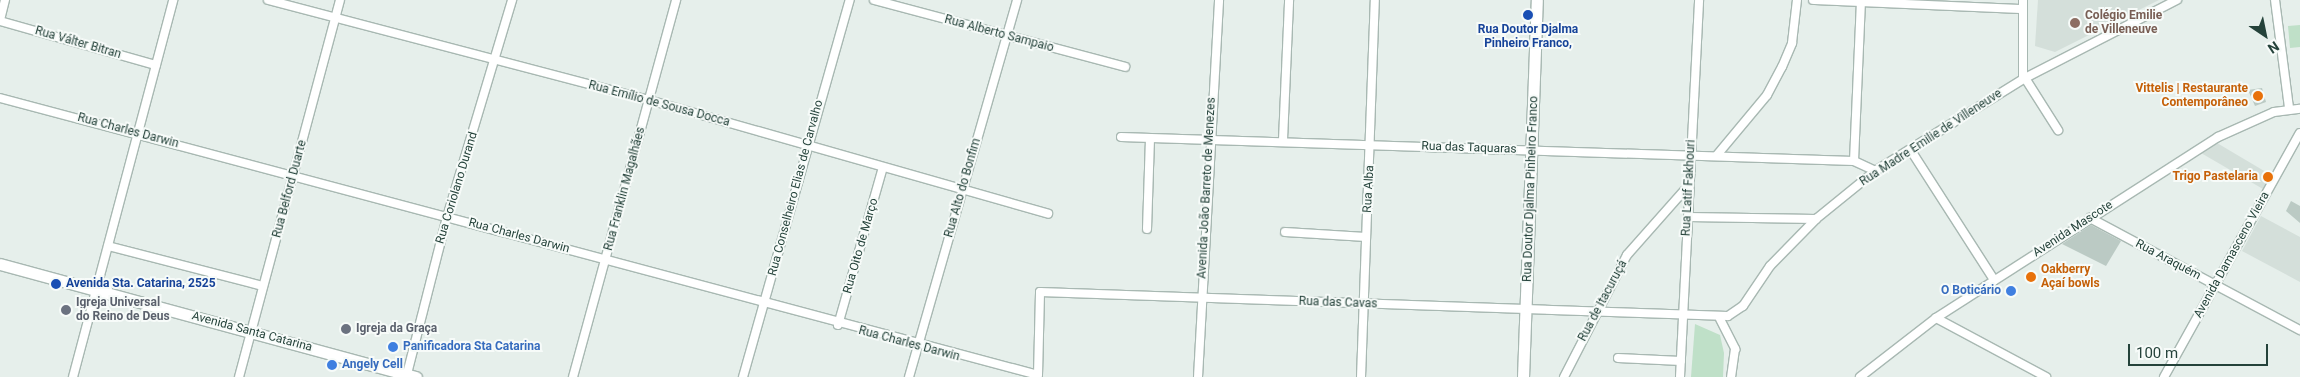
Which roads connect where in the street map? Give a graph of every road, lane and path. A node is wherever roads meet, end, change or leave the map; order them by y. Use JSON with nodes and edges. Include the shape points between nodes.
{"nodes":[{"id":1,"x":5,"y":0,"type":"edge"},
{"id":2,"x":174,"y":0,"type":"edge"},
{"id":3,"x":268,"y":0,"type":"edge"},
{"id":4,"x":340,"y":0,"type":"edge"},
{"id":5,"x":512,"y":0,"type":"edge"},
{"id":6,"x":676,"y":0,"type":"edge"},
{"id":7,"x":850,"y":0,"type":"edge"},
{"id":8,"x":874,"y":0,"type":"edge"},
{"id":9,"x":1017,"y":0,"type":"edge"},
{"id":10,"x":1219,"y":0,"type":"edge"},
{"id":11,"x":1289,"y":0,"type":"edge"},
{"id":12,"x":1375,"y":0,"type":"edge"},
{"id":13,"x":1537,"y":0,"type":"edge"},
{"id":14,"x":1698,"y":0,"type":"edge"},
{"id":15,"x":1797,"y":0,"type":"edge"},
{"id":16,"x":1813,"y":0,"type":"edge"},
{"id":17,"x":2023,"y":0,"type":"edge"},
{"id":18,"x":2177,"y":0,"type":"edge"},
{"id":19,"x":2275,"y":0,"type":"edge"},
{"id":20,"x":1861,"y":2,"type":"edge"},
{"id":21,"x":2022,"y":9,"type":"junction"},
{"id":22,"x":0,"y":20,"type":"edge"},
{"id":23,"x":334,"y":20,"type":"junction"},
{"id":24,"x":1006,"y":35,"type":"junction"},
{"id":25,"x":495,"y":62,"type":"junction"},
{"id":26,"x":156,"y":65,"type":"junction"},
{"id":27,"x":1125,"y":67,"type":"dead end"},
{"id":28,"x":2024,"y":79,"type":"junction"},
{"id":29,"x":0,"y":98,"type":"edge"},
{"id":30,"x":649,"y":100,"type":"junction"},
{"id":31,"x":2289,"y":108,"type":"junction"},
{"id":32,"x":2300,"y":109,"type":"edge"},
{"id":33,"x":2058,"y":130,"type":"dead end"},
{"id":34,"x":138,"y":133,"type":"junction"},
{"id":35,"x":2300,"y":133,"type":"edge"},
{"id":36,"x":1121,"y":137,"type":"dead end"},
{"id":37,"x":1150,"y":138,"type":"junction"},
{"id":38,"x":1209,"y":138,"type":"junction"},
{"id":39,"x":1283,"y":140,"type":"junction"},
{"id":40,"x":806,"y":144,"type":"junction"},
{"id":41,"x":1371,"y":144,"type":"junction"},
{"id":42,"x":1910,"y":149,"type":"junction"},
{"id":43,"x":1533,"y":151,"type":"junction"},
{"id":44,"x":1717,"y":155,"type":"junction"},
{"id":45,"x":1691,"y":156,"type":"junction"},
{"id":46,"x":1854,"y":161,"type":"junction"},
{"id":47,"x":883,"y":167,"type":"junction"},
{"id":48,"x":1875,"y":171,"type":"junction"},
{"id":49,"x":293,"y":176,"type":"junction"},
{"id":50,"x":1689,"y":184,"type":"junction"},
{"id":51,"x":962,"y":190,"type":"junction"},
{"id":52,"x":1048,"y":214,"type":"dead end"},
{"id":53,"x":1688,"y":216,"type":"junction"},
{"id":54,"x":447,"y":217,"type":"junction"},
{"id":55,"x":2090,"y":218,"type":"junction"},
{"id":56,"x":1816,"y":219,"type":"junction"},
{"id":57,"x":1147,"y":229,"type":"dead end"},
{"id":58,"x":1285,"y":232,"type":"dead end"},
{"id":59,"x":1366,"y":237,"type":"junction"},
{"id":60,"x":108,"y":246,"type":"junction"},
{"id":61,"x":605,"y":259,"type":"junction"},
{"id":62,"x":0,"y":264,"type":"edge"},
{"id":63,"x":1994,"y":280,"type":"junction"},
{"id":64,"x":2216,"y":285,"type":"junction"},
{"id":65,"x":263,"y":286,"type":"junction"},
{"id":66,"x":96,"y":291,"type":"junction"},
{"id":67,"x":1202,"y":296,"type":"junction"},
{"id":68,"x":764,"y":304,"type":"junction"},
{"id":69,"x":1363,"y":304,"type":"junction"},
{"id":70,"x":1526,"y":312,"type":"junction"},
{"id":71,"x":1595,"y":312,"type":"junction"},
{"id":72,"x":1683,"y":314,"type":"junction"},
{"id":73,"x":1936,"y":318,"type":"junction"},
{"id":74,"x":1720,"y":319,"type":"junction"},
{"id":75,"x":838,"y":325,"type":"junction"},
{"id":76,"x":2300,"y":330,"type":"edge"},
{"id":77,"x":250,"y":332,"type":"junction"},
{"id":78,"x":919,"y":346,"type":"junction"},
{"id":79,"x":1618,"y":358,"type":"dead end"},
{"id":80,"x":1681,"y":360,"type":"junction"},
{"id":81,"x":1038,"y":375,"type":"joint"},
{"id":82,"x":410,"y":376,"type":"edge"},
{"id":83,"x":73,"y":377,"type":"edge"},
{"id":84,"x":239,"y":377,"type":"edge"},
{"id":85,"x":573,"y":377,"type":"edge"},
{"id":86,"x":743,"y":377,"type":"edge"},
{"id":87,"x":909,"y":377,"type":"edge"},
{"id":88,"x":1198,"y":377,"type":"edge"},
{"id":89,"x":1361,"y":377,"type":"edge"},
{"id":90,"x":1523,"y":377,"type":"edge"},
{"id":91,"x":1564,"y":377,"type":"edge"},
{"id":92,"x":1680,"y":377,"type":"edge"},
{"id":93,"x":1731,"y":377,"type":"edge"},
{"id":94,"x":1860,"y":377,"type":"edge"},
{"id":95,"x":2046,"y":377,"type":"edge"},
{"id":96,"x":2164,"y":377,"type":"edge"}],
"edges":[{"from":1,"to":22,"type":"street"},
{"from":2,"to":26,"type":"street"},
{"from":3,"to":23,"type":"street","name":"Rua Emílio de Sousa Docca"},
{"from":4,"to":23,"type":"street","name":"Rua Belford Duarte"},
{"from":5,"to":25,"type":"street","name":"Rua Coriolano Durand"},
{"from":6,"to":30,"type":"street","name":"Rua Franklin Magalhães"},
{"from":7,"to":40,"type":"street","name":"Rua Conselheiro Elias de Carvalho"},
{"from":8,"to":24,"type":"street","name":"Rua Alberto Sampaio"},
{"from":9,"to":24,"type":"street","name":"Rua Alto do Bonfim"},
{"from":10,"to":38,"type":"street","name":"Avenida João Barreto de Menezes"},
{"from":11,"to":39,"type":"street"},
{"from":12,"to":41,"type":"street","name":"Rua Alba"},
{"from":13,"to":43,"type":"street","name":"Rua Doutor Djalma Pinheiro Franco"},
{"from":14,"to":45,"type":"street","name":"Rua Latif Fakhouri"},
{"from":15,"to":44,"type":"street","via":[[1792,43],[1782,67],[1767,95]]},
{"from":16,"to":20,"type":"street"},
{"from":17,"to":21,"type":"street"},
{"from":18,"to":28,"type":"street","name":"Rua Madre Emilie de Villeneuve"},
{"from":19,"to":31,"type":"street"},
{"from":20,"to":21,"type":"street"},
{"from":20,"to":46,"type":"street"},
{"from":21,"to":28,"type":"street"},
{"from":22,"to":26,"type":"street","name":"Rua Válter Bitran"},
{"from":23,"to":25,"type":"street","name":"Rua Emílio de Sousa Docca"},
{"from":23,"to":49,"type":"street","name":"Rua Belford Duarte"},
{"from":24,"to":27,"type":"street","name":"Rua Alberto Sampaio"},
{"from":24,"to":51,"type":"street","name":"Rua Alto do Bonfim"},
{"from":25,"to":30,"type":"street","name":"Rua Emílio de Sousa Docca"},
{"from":25,"to":54,"type":"street","name":"Rua Coriolano Durand"},
{"from":26,"to":34,"type":"street"},
{"from":28,"to":33,"type":"street"},
{"from":28,"to":42,"type":"street","name":"Rua Madre Emilie de Villeneuve"},
{"from":29,"to":34,"type":"street","name":"Rua Charles Darwin"},
{"from":30,"to":40,"type":"street","name":"Rua Emílio de Sousa Docca"},
{"from":30,"to":61,"type":"street","name":"Rua Franklin Magalhães"},
{"from":31,"to":32,"type":"street","name":"Avenida Mascote"},
{"from":31,"to":55,"type":"street","name":"Avenida Mascote","via":[[2247,121],[2218,137]]},
{"from":34,"to":49,"type":"street","name":"Rua Charles Darwin"},
{"from":34,"to":60,"type":"street"},
{"from":35,"to":64,"type":"street","name":"Avenida Damasceno Vieira"},
{"from":36,"to":37,"type":"street","name":"Rua das Taquaras"},
{"from":37,"to":38,"type":"street","name":"Rua das Taquaras"},
{"from":37,"to":57,"type":"street"},
{"from":38,"to":39,"type":"street","name":"Rua das Taquaras"},
{"from":38,"to":67,"type":"street","name":"Avenida João Barreto de Menezes"},
{"from":39,"to":41,"type":"street","name":"Rua das Taquaras"},
{"from":40,"to":47,"type":"street","name":"Rua Emílio de Sousa Docca"},
{"from":40,"to":68,"type":"street","name":"Rua Conselheiro Elias de Carvalho"},
{"from":41,"to":43,"type":"street","name":"Rua das Taquaras"},
{"from":41,"to":59,"type":"street","name":"Rua Alba"},
{"from":42,"to":48,"type":"street","name":"Rua Madre Emilie de Villeneuve"},
{"from":42,"to":63,"type":"street"},
{"from":43,"to":45,"type":"street","name":"Rua das Taquaras"},
{"from":43,"to":70,"type":"street","name":"Rua Doutor Djalma Pinheiro Franco"},
{"from":44,"to":45,"type":"street","name":"Rua das Taquaras"},
{"from":44,"to":46,"type":"street","name":"Rua das Taquaras"},
{"from":45,"to":50,"type":"street","name":"Rua Latif Fakhouri"},
{"from":46,"to":48,"type":"street","name":"Rua das Taquaras"},
{"from":47,"to":51,"type":"street","name":"Rua Emílio de Sousa Docca"},
{"from":47,"to":75,"type":"street","name":"Rua Oito de Março"},
{"from":48,"to":56,"type":"street","name":"Rua Madre Emilie de Villeneuve"},
{"from":49,"to":54,"type":"street","name":"Rua Charles Darwin"},
{"from":49,"to":65,"type":"street","name":"Rua Belford Duarte"},
{"from":50,"to":53,"type":"street","name":"Rua Latif Fakhouri"},
{"from":50,"to":71,"type":"street","name":"Rua de Itacuruçá","via":[[1627,255]]},
{"from":51,"to":52,"type":"street","name":"Rua Emílio de Sousa Docca"},
{"from":51,"to":78,"type":"street","name":"Rua Alto do Bonfim"},
{"from":53,"to":56,"type":"street"},
{"from":53,"to":72,"type":"street","name":"Rua Latif Fakhouri"},
{"from":54,"to":61,"type":"street","name":"Rua Charles Darwin"},
{"from":54,"to":82,"type":"street","name":"Rua Coriolano Durand"},
{"from":55,"to":63,"type":"street","name":"Avenida Mascote"},
{"from":55,"to":64,"type":"street","name":"Rua Araquém"},
{"from":56,"to":74,"type":"street","name":"Rua Madre Emilie de Villeneuve","via":[[1770,266],[1743,306]]},
{"from":58,"to":59,"type":"street"},
{"from":59,"to":69,"type":"street","name":"Rua Alba"},
{"from":60,"to":65,"type":"street"},
{"from":60,"to":66,"type":"street"},
{"from":61,"to":68,"type":"street","name":"Rua Charles Darwin"},
{"from":61,"to":85,"type":"street","name":"Rua Franklin Magalhães"},
{"from":62,"to":66,"type":"street","name":"Avenida Santa Catarina"},
{"from":63,"to":73,"type":"street","name":"Avenida Mascote"},
{"from":64,"to":76,"type":"street","name":"Rua Araquém"},
{"from":64,"to":96,"type":"street","name":"Avenida Damasceno Vieira"},
{"from":65,"to":77,"type":"street","name":"Rua Belford Duarte"},
{"from":66,"to":77,"type":"street","name":"Avenida Santa Catarina"},
{"from":66,"to":83,"type":"street"},
{"from":67,"to":69,"type":"street","name":"Rua das Cavas"},
{"from":67,"to":81,"type":"street","name":"Rua das Cavas","via":[[1040,292]]},
{"from":67,"to":88,"type":"street","name":"Avenida João Barreto de Menezes"},
{"from":68,"to":75,"type":"street","name":"Rua Charles Darwin"},
{"from":68,"to":86,"type":"street","name":"Rua Conselheiro Elias de Carvalho"},
{"from":69,"to":70,"type":"street","name":"Rua das Cavas"},
{"from":69,"to":89,"type":"street","name":"Rua Alba"},
{"from":70,"to":71,"type":"street","name":"Rua das Cavas"},
{"from":70,"to":90,"type":"street","name":"Rua Doutor Djalma Pinheiro Franco"},
{"from":71,"to":72,"type":"street","name":"Rua das Cavas"},
{"from":71,"to":91,"type":"street","name":"Rua de Itacuruçá"},
{"from":72,"to":74,"type":"street","name":"Rua das Cavas"},
{"from":72,"to":80,"type":"street","name":"Rua Latif Fakhouri"},
{"from":73,"to":94,"type":"street","name":"Avenida Mascote"},
{"from":73,"to":95,"type":"street"},
{"from":74,"to":93,"type":"street","via":[[1735,349]]},
{"from":75,"to":78,"type":"street","name":"Rua Charles Darwin"},
{"from":77,"to":82,"type":"street","name":"Avenida Santa Catarina"},
{"from":77,"to":84,"type":"street","name":"Rua Belford Duarte"},
{"from":78,"to":81,"type":"street","name":"Rua Charles Darwin"},
{"from":78,"to":87,"type":"street","name":"Rua Alto do Bonfim"},
{"from":79,"to":80,"type":"street"},
{"from":80,"to":92,"type":"street","name":"Rua Latif Fakhouri"}]}
